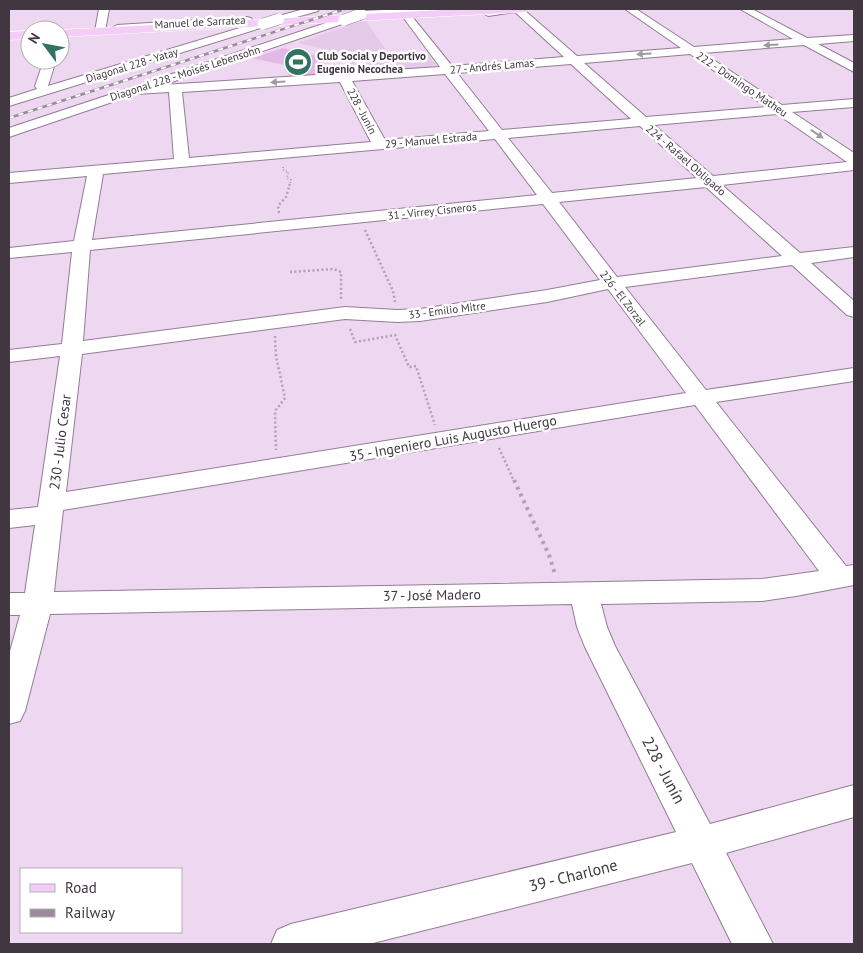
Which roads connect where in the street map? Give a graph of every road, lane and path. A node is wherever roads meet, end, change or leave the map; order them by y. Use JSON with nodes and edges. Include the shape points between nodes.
{"nodes":[{"id":1,"x":104,"y":9,"type":"edge"},
{"id":2,"x":225,"y":9,"type":"edge"},
{"id":3,"x":314,"y":9,"type":"edge"},
{"id":4,"x":451,"y":9,"type":"edge"},
{"id":5,"x":494,"y":9,"type":"edge"},
{"id":6,"x":517,"y":9,"type":"edge"},
{"id":7,"x":525,"y":9,"type":"edge"},
{"id":8,"x":630,"y":9,"type":"edge"},
{"id":9,"x":745,"y":9,"type":"edge"},
{"id":10,"x":384,"y":11,"type":"edge"},
{"id":11,"x":362,"y":14,"type":"junction"},
{"id":12,"x":405,"y":14,"type":"junction"},
{"id":13,"x":282,"y":19,"type":"junction"},
{"id":14,"x":342,"y":20,"type":"junction"},
{"id":15,"x":227,"y":21,"type":"junction"},
{"id":16,"x":256,"y":25,"type":"junction"},
{"id":17,"x":117,"y":30,"type":"junction"},
{"id":18,"x":100,"y":31,"type":"junction"},
{"id":19,"x":70,"y":32,"type":"edge"},
{"id":20,"x":854,"y":38,"type":"edge"},
{"id":21,"x":806,"y":42,"type":"junction"},
{"id":22,"x":693,"y":50,"type":"junction"},
{"id":23,"x":574,"y":60,"type":"junction"},
{"id":24,"x":854,"y":68,"type":"edge"},
{"id":25,"x":47,"y":70,"type":"edge"},
{"id":26,"x":449,"y":70,"type":"junction"},
{"id":27,"x":344,"y":78,"type":"junction"},
{"id":28,"x":175,"y":89,"type":"junction"},
{"id":29,"x":45,"y":91,"type":"junction"},
{"id":30,"x":130,"y":91,"type":"junction"},
{"id":31,"x":11,"y":101,"type":"edge"},
{"id":32,"x":854,"y":102,"type":"edge"},
{"id":33,"x":780,"y":109,"type":"junction"},
{"id":34,"x":642,"y":122,"type":"junction"},
{"id":35,"x":9,"y":133,"type":"edge"},
{"id":36,"x":498,"y":134,"type":"junction"},
{"id":37,"x":380,"y":145,"type":"junction"},
{"id":38,"x":282,"y":154,"type":"junction"},
{"id":39,"x":854,"y":160,"type":"edge"},
{"id":40,"x":182,"y":162,"type":"junction"},
{"id":41,"x":854,"y":166,"type":"edge"},
{"id":42,"x":96,"y":170,"type":"junction"},
{"id":43,"x":9,"y":178,"type":"edge"},
{"id":44,"x":709,"y":181,"type":"junction"},
{"id":45,"x":548,"y":198,"type":"junction"},
{"id":46,"x":358,"y":219,"type":"junction"},
{"id":47,"x":279,"y":226,"type":"junction"},
{"id":48,"x":82,"y":246,"type":"junction"},
{"id":49,"x":854,"y":252,"type":"edge"},
{"id":50,"x":9,"y":253,"type":"edge"},
{"id":51,"x":797,"y":259,"type":"junction"},
{"id":52,"x":290,"y":272,"type":"dead end"},
{"id":53,"x":610,"y":283,"type":"junction"},
{"id":54,"x":854,"y":311,"type":"edge"},
{"id":55,"x":345,"y":313,"type":"junction"},
{"id":56,"x":397,"y":316,"type":"junction"},
{"id":57,"x":275,"y":323,"type":"junction"},
{"id":58,"x":72,"y":348,"type":"junction"},
{"id":59,"x":9,"y":356,"type":"edge"},
{"id":60,"x":854,"y":374,"type":"edge"},
{"id":61,"x":700,"y":397,"type":"junction"},
{"id":62,"x":492,"y":431,"type":"junction"},
{"id":63,"x":440,"y":440,"type":"junction"},
{"id":64,"x":277,"y":468,"type":"junction"},
{"id":65,"x":52,"y":509,"type":"junction"},
{"id":66,"x":9,"y":519,"type":"edge"},
{"id":67,"x":847,"y":576,"type":"edge"},
{"id":68,"x":573,"y":593,"type":"junction"},
{"id":69,"x":38,"y":603,"type":"junction"},
{"id":70,"x":9,"y":604,"type":"edge"},
{"id":71,"x":9,"y":711,"type":"edge"},
{"id":72,"x":854,"y":801,"type":"edge"},
{"id":73,"x":702,"y":843,"type":"junction"},
{"id":74,"x":291,"y":944,"type":"edge"},
{"id":75,"x":753,"y":944,"type":"edge"}],
"edges":[{"from":1,"to":18,"type":"street"},
{"from":2,"to":15,"type":"street"},
{"from":3,"to":13,"type":"street"},
{"from":4,"to":12,"type":"street"},
{"from":5,"to":6,"type":"main road"},
{"from":5,"to":10,"type":"main road"},
{"from":6,"to":7,"type":"main road"},
{"from":6,"to":12,"type":"street"},
{"from":6,"to":23,"type":"street","name":"224 - Rafael Obligado"},
{"from":8,"to":22,"type":"street","name":"222 - Domingo Matheu"},
{"from":9,"to":21,"type":"street"},
{"from":10,"to":11,"type":"street","name":"Diagonal 228 - Moisés Lebensohn"},
{"from":10,"to":12,"type":"street"},
{"from":10,"to":16,"type":"main road"},
{"from":11,"to":12,"type":"street"},
{"from":11,"to":14,"type":"street","name":"Diagonal 228 - Moisés Lebensohn","bridge":true},
{"from":12,"to":14,"type":"street"},
{"from":12,"to":26,"type":"street","name":"226 - El Zorzal"},
{"from":13,"to":15,"type":"street","name":"Manuel de Sarratea"},
{"from":13,"to":16,"type":"street","name":"Diagonal 228 - Yatay","bridge":true},
{"from":14,"to":30,"type":"street","name":"Diagonal 228 - Moisés Lebensohn"},
{"from":15,"to":17,"type":"street","name":"Manuel de Sarratea"},
{"from":16,"to":17,"type":"street"},
{"from":16,"to":17,"type":"main road"},
{"from":16,"to":29,"type":"street","name":"Diagonal 228 - Yatay"},
{"from":17,"to":18,"type":"main road"},
{"from":18,"to":19,"type":"main road"},
{"from":20,"to":21,"type":"street","name":"27 - Andrés Lamas"},
{"from":21,"to":22,"type":"street","name":"27 - Andrés Lamas","one_way":true},
{"from":21,"to":24,"type":"street"},
{"from":22,"to":23,"type":"street","name":"27 - Andrés Lamas","one_way":true},
{"from":22,"to":33,"type":"street","name":"222 - Domingo Matheu"},
{"from":23,"to":26,"type":"street","name":"27 - Andrés Lamas"},
{"from":23,"to":34,"type":"street","name":"224 - Rafael Obligado"},
{"from":25,"to":29,"type":"street","via":[[42,86]]},
{"from":26,"to":27,"type":"street","name":"27 - Andrés Lamas"},
{"from":26,"to":36,"type":"street","name":"226 - El Zorzal"},
{"from":27,"to":28,"type":"street","name":"27 - Andrés Lamas","one_way":true},
{"from":27,"to":37,"type":"street","name":"228 - Junín"},
{"from":28,"to":30,"type":"street","name":"27 - Andrés Lamas"},
{"from":28,"to":40,"type":"street"},
{"from":29,"to":31,"type":"street","name":"Diagonal 228 - Yatay"},
{"from":30,"to":35,"type":"street","name":"Diagonal 228 - Moisés Lebensohn"},
{"from":32,"to":33,"type":"street","name":"29 - Manuel Estrada"},
{"from":33,"to":34,"type":"street","name":"29 - Manuel Estrada"},
{"from":33,"to":39,"type":"street","name":"222 - Domingo Matheu","one_way":true},
{"from":34,"to":36,"type":"street","name":"29 - Manuel Estrada"},
{"from":34,"to":44,"type":"street","name":"224 - Rafael Obligado"},
{"from":36,"to":37,"type":"street","name":"29 - Manuel Estrada"},
{"from":36,"to":45,"type":"street","name":"226 - El Zorzal"},
{"from":37,"to":38,"type":"street","name":"29 - Manuel Estrada"},
{"from":38,"to":40,"type":"street","name":"29 - Manuel Estrada"},
{"from":38,"to":47,"type":"path","via":[[283,170],[288,172],[287,178],[291,180],[286,197],[278,206]]},
{"from":40,"to":42,"type":"street","name":"29 - Manuel Estrada"},
{"from":41,"to":44,"type":"street","name":"31 - Virrey Cisneros"},
{"from":42,"to":43,"type":"street","name":"29 - Manuel Estrada"},
{"from":42,"to":48,"type":"street","name":"230 - Julio Cesar"},
{"from":44,"to":45,"type":"street","name":"31 - Virrey Cisneros"},
{"from":44,"to":51,"type":"street","name":"224 - Rafael Obligado"},
{"from":45,"to":46,"type":"street","name":"31 - Virrey Cisneros"},
{"from":45,"to":53,"type":"street","name":"226 - El Zorzal"},
{"from":46,"to":47,"type":"street","name":"31 - Virrey Cisneros"},
{"from":46,"to":56,"type":"path","via":[[393,290]]},
{"from":47,"to":48,"type":"street","name":"31 - Virrey Cisneros"},
{"from":48,"to":50,"type":"street","name":"31 - Virrey Cisneros"},
{"from":48,"to":58,"type":"street","name":"230 - Julio Cesar"},
{"from":49,"to":51,"type":"street","name":"33 - Emilio Mitre"},
{"from":51,"to":53,"type":"street","name":"33 - Emilio Mitre"},
{"from":51,"to":54,"type":"street","name":"224 - Rafael Obligado"},
{"from":52,"to":55,"type":"path","via":[[334,269],[341,272],[340,295]]},
{"from":53,"to":56,"type":"street","name":"33 - Emilio Mitre","via":[[547,296]]},
{"from":53,"to":61,"type":"street","name":"226 - El Zorzal"},
{"from":55,"to":56,"type":"street","name":"33 - Emilio Mitre"},
{"from":55,"to":57,"type":"street","name":"33 - Emilio Mitre"},
{"from":55,"to":63,"type":"path","via":[[354,342],[395,335],[409,367],[416,366]]},
{"from":57,"to":58,"type":"street","name":"33 - Emilio Mitre"},
{"from":57,"to":64,"type":"path","via":[[276,356],[286,398],[276,410]]},
{"from":58,"to":59,"type":"street","name":"33 - Emilio Mitre"},
{"from":58,"to":65,"type":"street","name":"230 - Julio Cesar"},
{"from":60,"to":61,"type":"street","name":"35 - Ingeniero Luis Augusto Huergo"},
{"from":61,"to":62,"type":"street","name":"35 - Ingeniero Luis Augusto Huergo"},
{"from":61,"to":67,"type":"street","name":"226 - El Zorzal"},
{"from":62,"to":63,"type":"street","name":"35 - Ingeniero Luis Augusto Huergo"},
{"from":62,"to":68,"type":"path","via":[[549,555]]},
{"from":63,"to":64,"type":"street","name":"35 - Ingeniero Luis Augusto Huergo"},
{"from":64,"to":65,"type":"street","name":"35 - Ingeniero Luis Augusto Huergo"},
{"from":65,"to":66,"type":"street","name":"35 - Ingeniero Luis Augusto Huergo"},
{"from":65,"to":69,"type":"street","name":"230 - Julio Cesar"},
{"from":67,"to":68,"type":"street","name":"37 - José Madero","via":[[762,590]]},
{"from":68,"to":69,"type":"street","name":"37 - José Madero"},
{"from":68,"to":73,"type":"street","name":"228 - Junín"},
{"from":69,"to":70,"type":"street","name":"37 - José Madero"},
{"from":69,"to":71,"type":"street","name":"230 - Julio Cesar"},
{"from":72,"to":73,"type":"street","name":"39 - Charlone"},
{"from":73,"to":74,"type":"street","name":"39 - Charlone"},
{"from":73,"to":75,"type":"street","name":"228 - Junín"}]}
